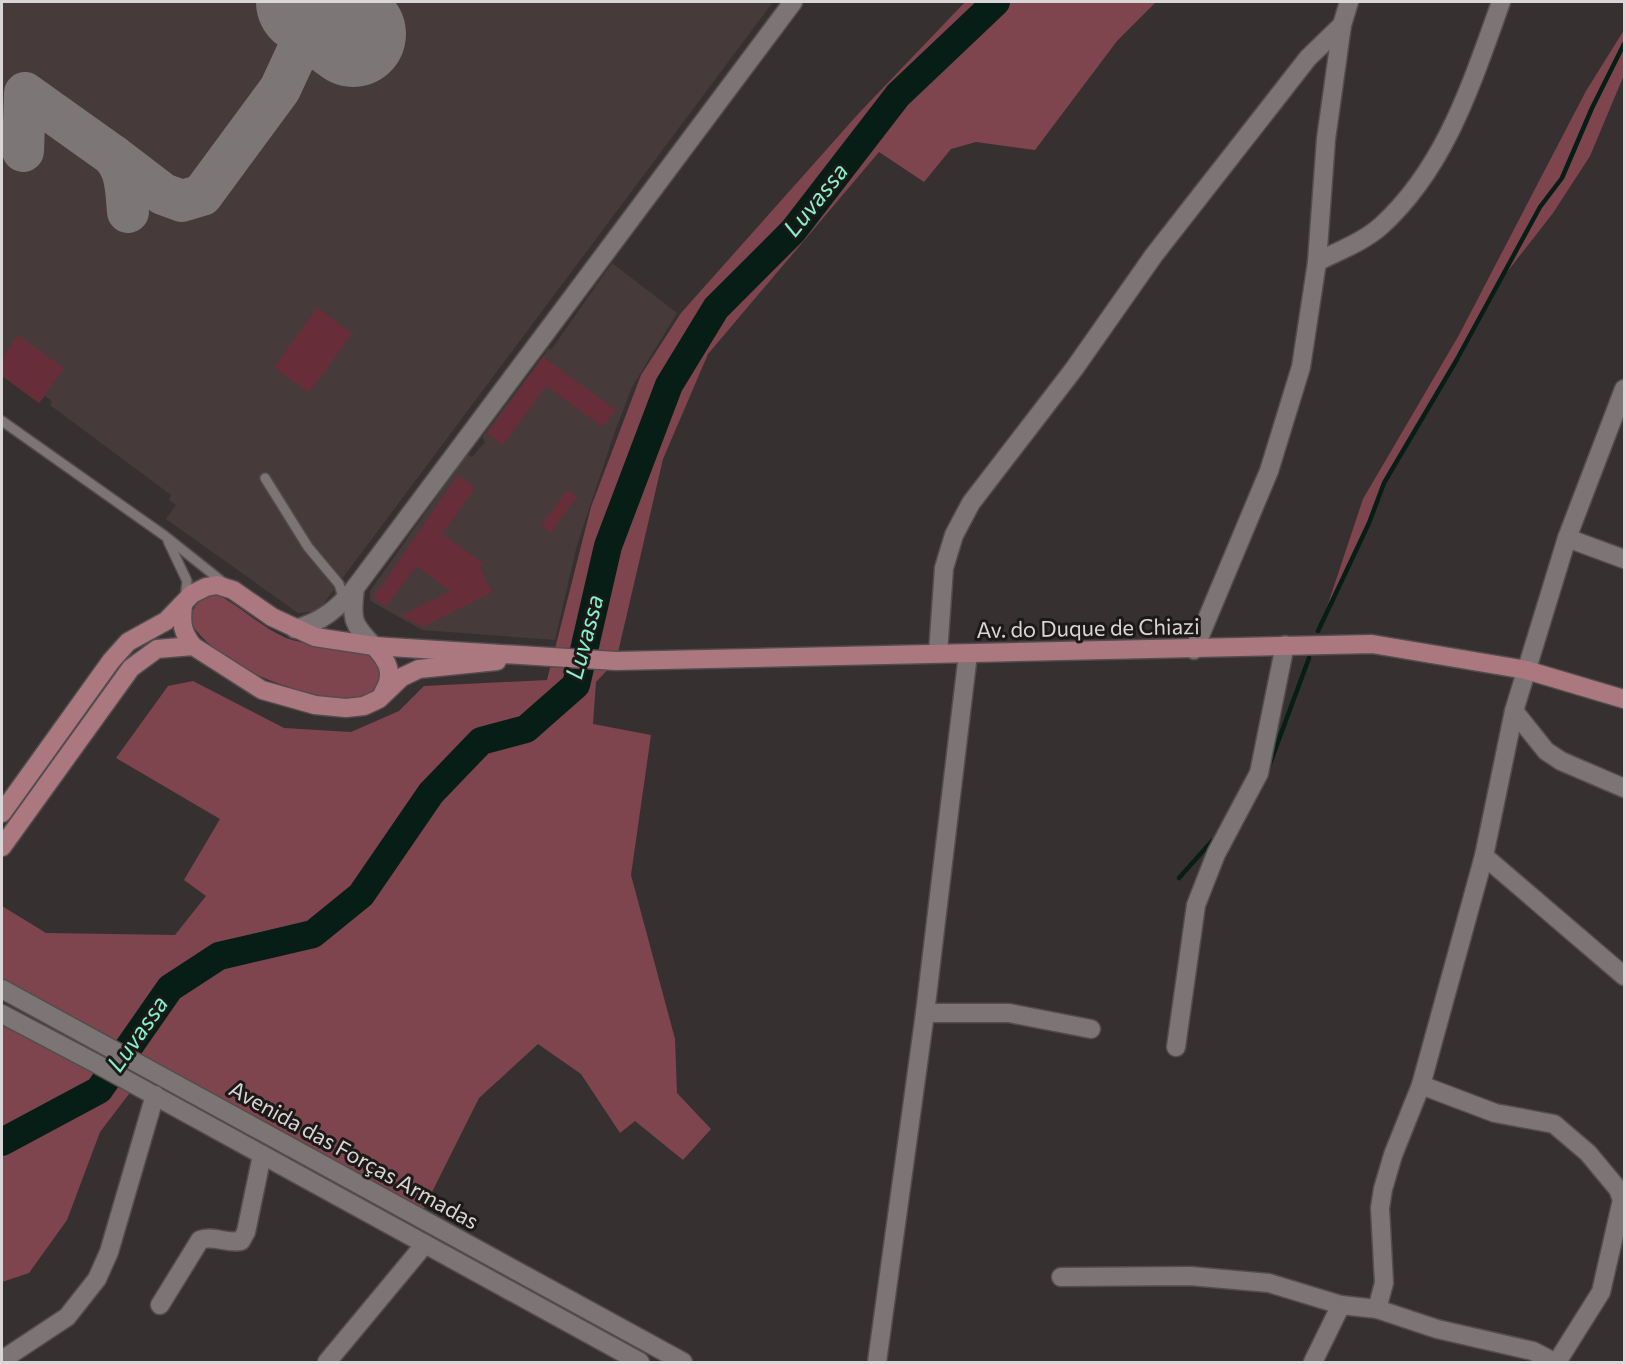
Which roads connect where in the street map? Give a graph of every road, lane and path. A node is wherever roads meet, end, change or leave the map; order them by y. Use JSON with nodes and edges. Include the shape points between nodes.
{"nodes":[{"id":1,"x":793,"y":2,"type":"edge"},
{"id":2,"x":1349,"y":2,"type":"edge"},
{"id":3,"x":1501,"y":2,"type":"edge"},
{"id":4,"x":1342,"y":24,"type":"junction"},
{"id":5,"x":1317,"y":262,"type":"junction"},
{"id":6,"x":1624,"y":389,"type":"edge"},
{"id":7,"x":2,"y":421,"type":"edge"},
{"id":8,"x":1619,"y":422,"type":"edge"},
{"id":9,"x":265,"y":478,"type":"dead end"},
{"id":10,"x":165,"y":536,"type":"junction"},
{"id":11,"x":1567,"y":538,"type":"junction"},
{"id":12,"x":1624,"y":559,"type":"edge"},
{"id":13,"x":233,"y":590,"type":"junction"},
{"id":14,"x":349,"y":594,"type":"junction"},
{"id":15,"x":183,"y":604,"type":"junction"},
{"id":16,"x":295,"y":629,"type":"junction"},
{"id":17,"x":1285,"y":645,"type":"junction"},
{"id":18,"x":194,"y":646,"type":"junction"},
{"id":19,"x":374,"y":646,"type":"junction"},
{"id":20,"x":1194,"y":650,"type":"junction"},
{"id":21,"x":938,"y":653,"type":"junction"},
{"id":22,"x":968,"y":654,"type":"junction"},
{"id":23,"x":546,"y":658,"type":"junction"},
{"id":24,"x":1526,"y":670,"type":"junction"},
{"id":25,"x":379,"y":699,"type":"junction"},
{"id":26,"x":1624,"y":699,"type":"edge"},
{"id":27,"x":1514,"y":711,"type":"junction"},
{"id":28,"x":1624,"y":788,"type":"edge"},
{"id":29,"x":2,"y":813,"type":"edge"},
{"id":30,"x":2,"y":847,"type":"edge"},
{"id":31,"x":1484,"y":856,"type":"junction"},
{"id":32,"x":1624,"y":976,"type":"edge"},
{"id":33,"x":2,"y":989,"type":"edge"},
{"id":34,"x":925,"y":1013,"type":"junction"},
{"id":35,"x":2,"y":1014,"type":"edge"},
{"id":36,"x":1091,"y":1029,"type":"dead end"},
{"id":37,"x":1176,"y":1047,"type":"dead end"},
{"id":38,"x":1421,"y":1085,"type":"junction"},
{"id":39,"x":155,"y":1095,"type":"junction"},
{"id":40,"x":262,"y":1155,"type":"junction"},
{"id":41,"x":425,"y":1244,"type":"junction"},
{"id":42,"x":1061,"y":1277,"type":"dead end"},
{"id":43,"x":160,"y":1305,"type":"dead end"},
{"id":44,"x":1341,"y":1305,"type":"junction"},
{"id":45,"x":1377,"y":1309,"type":"junction"},
{"id":46,"x":2,"y":1360,"type":"edge"},
{"id":47,"x":327,"y":1362,"type":"edge"},
{"id":48,"x":640,"y":1362,"type":"edge"},
{"id":49,"x":683,"y":1362,"type":"edge"},
{"id":50,"x":877,"y":1362,"type":"edge"},
{"id":51,"x":1313,"y":1362,"type":"edge"},
{"id":52,"x":1556,"y":1362,"type":"edge"}],
"edges":[{"from":1,"to":14,"type":"street"},
{"from":2,"to":4,"type":"street"},
{"from":3,"to":5,"type":"street","via":[[1464,104],[1427,172],[1380,227]]},
{"from":4,"to":5,"type":"street","via":[[1326,139]]},
{"from":4,"to":21,"type":"street","via":[[1308,58],[1154,255],[1074,369],[971,503],[954,535],[944,568]]},
{"from":5,"to":20,"type":"street","via":[[1301,367],[1269,471]]},
{"from":6,"to":8,"type":"street"},
{"from":7,"to":10,"type":"lane"},
{"from":8,"to":11,"type":"street"},
{"from":9,"to":14,"type":"lane","via":[[308,547]]},
{"from":10,"to":13,"type":"lane"},
{"from":10,"to":15,"type":"lane","via":[[187,581]]},
{"from":11,"to":12,"type":"street"},
{"from":11,"to":24,"type":"street"},
{"from":13,"to":15,"type":"main road","via":[[217,585],[206,587]]},
{"from":13,"to":16,"type":"main road","name":"Av. do Duque de Chiazi"},
{"from":14,"to":16,"type":"street","via":[[329,615]]},
{"from":14,"to":19,"type":"street","via":[[351,616],[361,634]]},
{"from":15,"to":18,"type":"main road","via":[[183,634]]},
{"from":15,"to":29,"type":"main road","via":[[166,621],[128,642],[111,661]]},
{"from":16,"to":19,"type":"main road","name":"Av. do Duque de Chiazi","via":[[315,637]]},
{"from":17,"to":20,"type":"main road","name":"Av. do Duque de Chiazi"},
{"from":17,"to":24,"type":"main road","name":"Av. do Duque de Chiazi","via":[[1372,645]]},
{"from":17,"to":37,"type":"street","via":[[1259,773],[1215,854],[1196,905]]},
{"from":18,"to":25,"type":"main road","name":"Av. do Duque de Chiazi","via":[[234,674],[287,699],[346,708]]},
{"from":18,"to":30,"type":"main road","via":[[157,649],[131,668]]},
{"from":19,"to":23,"type":"main road","name":"Av. do Duque de Chiazi"},
{"from":19,"to":25,"type":"main road","via":[[390,670],[388,685]]},
{"from":20,"to":22,"type":"main road","name":"Av. do Duque de Chiazi"},
{"from":21,"to":22,"type":"main road","name":"Av. do Duque de Chiazi"},
{"from":21,"to":23,"type":"main road","name":"Av. do Duque de Chiazi","via":[[616,661]]},
{"from":22,"to":34,"type":"street"},
{"from":23,"to":25,"type":"main road","name":"Av. do Duque de Chiazi","via":[[418,669],[402,677]]},
{"from":24,"to":26,"type":"main road","name":"Av. do Duque de Chiazi"},
{"from":24,"to":27,"type":"street"},
{"from":27,"to":28,"type":"street","via":[[1545,751]]},
{"from":27,"to":31,"type":"street"},
{"from":31,"to":32,"type":"street"},
{"from":31,"to":38,"type":"street"},
{"from":33,"to":49,"type":"street","name":"Avenida das Forças Armadas"},
{"from":34,"to":36,"type":"street","via":[[1008,1013]]},
{"from":34,"to":50,"type":"street"},
{"from":35,"to":39,"type":"street","name":"Avenida das Forças Armadas"},
{"from":38,"to":45,"type":"street","via":[[1383,1189],[1380,1208],[1384,1283]]},
{"from":38,"to":52,"type":"street","via":[[1495,1113],[1554,1124],[1588,1153],[1618,1190],[1622,1200],[1601,1292]]},
{"from":39,"to":40,"type":"street","name":"Avenida das Forças Armadas"},
{"from":39,"to":46,"type":"street","via":[[109,1252],[97,1279],[67,1317]]},
{"from":40,"to":41,"type":"street","name":"Avenida das Forças Armadas"},
{"from":40,"to":43,"type":"street","via":[[241,1241],[208,1237],[200,1240]]},
{"from":41,"to":47,"type":"street"},
{"from":41,"to":48,"type":"street","name":"Avenida das Forças Armadas"},
{"from":42,"to":44,"type":"street","via":[[1190,1276],[1269,1283]]},
{"from":44,"to":45,"type":"street"},
{"from":44,"to":51,"type":"street"},
{"from":45,"to":52,"type":"street","via":[[1437,1329],[1533,1351]]}]}
